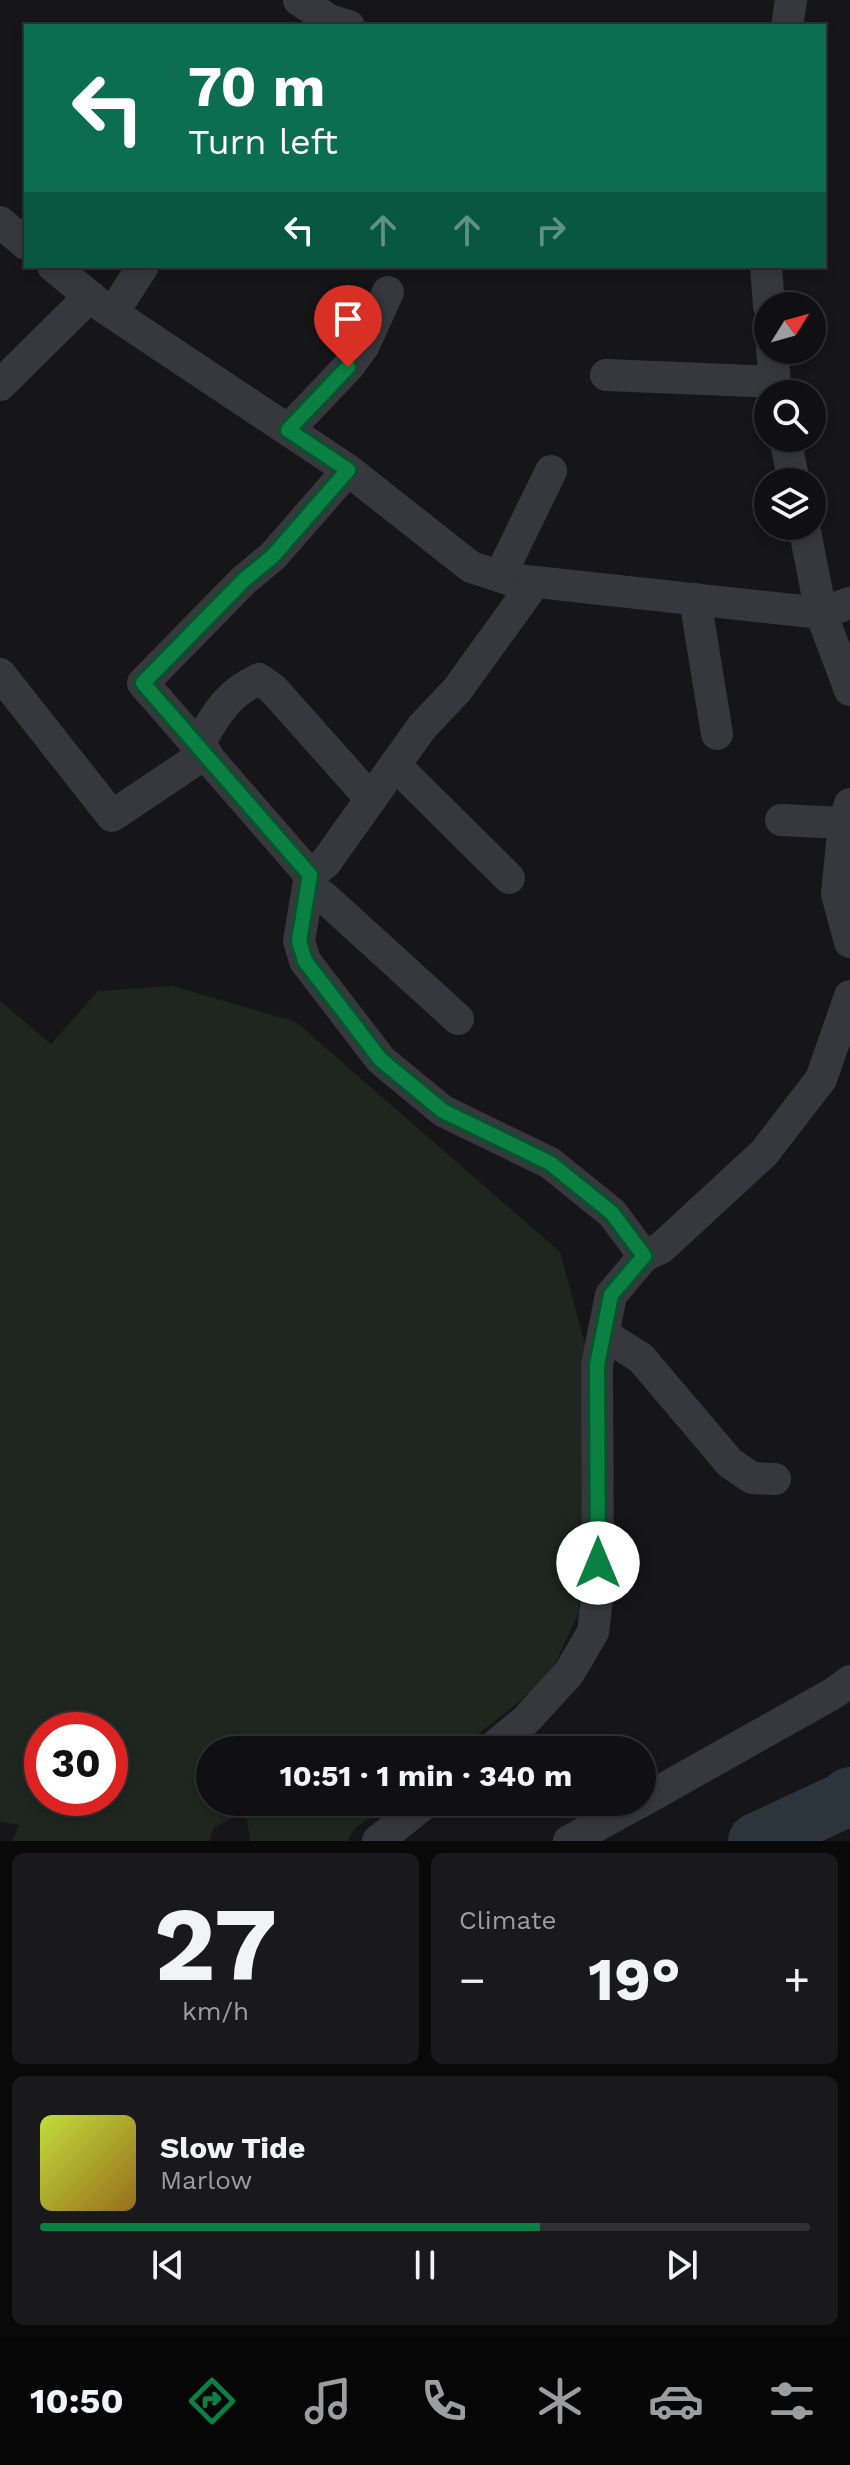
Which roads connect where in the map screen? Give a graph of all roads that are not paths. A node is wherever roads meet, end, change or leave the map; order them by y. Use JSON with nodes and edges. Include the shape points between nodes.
{"nodes":[{"id":1,"x":299,"y":0,"type":"edge"},
{"id":2,"x":791,"y":0,"type":"edge"},
{"id":3,"x":342,"y":24,"type":"edge"},
{"id":4,"x":787,"y":24,"type":"edge"},
{"id":5,"x":0,"y":222,"type":"edge"},
{"id":6,"x":24,"y":242,"type":"edge"},
{"id":7,"x":56,"y":268,"type":"edge"},
{"id":8,"x":141,"y":268,"type":"edge"},
{"id":9,"x":766,"y":268,"type":"edge"},
{"id":10,"x":388,"y":292,"type":"dead end"},
{"id":11,"x":768,"y":292,"type":"edge"},
{"id":12,"x":102,"y":305,"type":"junction"},
{"id":13,"x":606,"y":375,"type":"dead end"},
{"id":14,"x":0,"y":385,"type":"edge"},
{"id":15,"x":754,"y":386,"type":"edge"},
{"id":16,"x":288,"y":430,"type":"junction"},
{"id":17,"x":348,"y":470,"type":"junction"},
{"id":18,"x":551,"y":471,"type":"dead end"},
{"id":19,"x":809,"y":540,"type":"edge"},
{"id":20,"x":500,"y":576,"type":"junction"},
{"id":21,"x":535,"y":582,"type":"junction"},
{"id":22,"x":695,"y":599,"type":"junction"},
{"id":23,"x":836,"y":608,"type":"edge"},
{"id":24,"x":0,"y":674,"type":"edge"},
{"id":25,"x":850,"y":690,"type":"edge"},
{"id":26,"x":717,"y":734,"type":"dead end"},
{"id":27,"x":202,"y":749,"type":"junction"},
{"id":28,"x":395,"y":765,"type":"junction"},
{"id":29,"x":371,"y":799,"type":"junction"},
{"id":30,"x":847,"y":813,"type":"edge"},
{"id":31,"x":781,"y":820,"type":"dead end"},
{"id":32,"x":509,"y":878,"type":"dead end"},
{"id":33,"x":309,"y":881,"type":"junction"},
{"id":34,"x":849,"y":937,"type":"edge"},
{"id":35,"x":850,"y":996,"type":"edge"},
{"id":36,"x":458,"y":1019,"type":"dead end"},
{"id":37,"x":838,"y":1072,"type":"edge"},
{"id":38,"x":644,"y":1256,"type":"junction"},
{"id":39,"x":603,"y":1334,"type":"junction"},
{"id":40,"x":775,"y":1479,"type":"dead end"},
{"id":41,"x":850,"y":1681,"type":"edge"},
{"id":42,"x":507,"y":1736,"type":"edge"},
{"id":43,"x":656,"y":1793,"type":"edge"},
{"id":44,"x":409,"y":1816,"type":"edge"},
{"id":45,"x":614,"y":1816,"type":"edge"},
{"id":46,"x":378,"y":1841,"type":"edge"},
{"id":47,"x":569,"y":1841,"type":"edge"}],
"edges":[{"from":1,"to":3,"type":"street"},
{"from":2,"to":4,"type":"street"},
{"from":5,"to":6,"type":"street"},
{"from":7,"to":12,"type":"street"},
{"from":8,"to":12,"type":"street"},
{"from":9,"to":11,"type":"street"},
{"from":10,"to":16,"type":"street","via":[[364,345]]},
{"from":12,"to":14,"type":"street"},
{"from":12,"to":16,"type":"street"},
{"from":13,"to":15,"type":"street"},
{"from":16,"to":17,"type":"street"},
{"from":17,"to":20,"type":"street","via":[[471,567]]},
{"from":17,"to":27,"type":"street","via":[[273,556],[143,683]]},
{"from":18,"to":20,"type":"street"},
{"from":19,"to":23,"type":"street"},
{"from":20,"to":21,"type":"street"},
{"from":21,"to":22,"type":"street"},
{"from":21,"to":28,"type":"street"},
{"from":22,"to":23,"type":"street"},
{"from":22,"to":26,"type":"street"},
{"from":23,"to":25,"type":"street"},
{"from":24,"to":27,"type":"street","via":[[112,816]]},
{"from":27,"to":29,"type":"street","via":[[221,706],[259,679]]},
{"from":27,"to":33,"type":"street"},
{"from":28,"to":29,"type":"street"},
{"from":28,"to":32,"type":"street"},
{"from":29,"to":33,"type":"street"},
{"from":30,"to":31,"type":"street"},
{"from":30,"to":34,"type":"street","via":[[837,894]]},
{"from":33,"to":36,"type":"street"},
{"from":33,"to":38,"type":"street","via":[[299,941],[305,961],[381,1060],[443,1111],[550,1163],[612,1213]]},
{"from":35,"to":37,"type":"street"},
{"from":37,"to":38,"type":"street","via":[[821,1079],[764,1153],[661,1248]]},
{"from":38,"to":39,"type":"street","via":[[611,1295]]},
{"from":39,"to":40,"type":"street","via":[[641,1358],[730,1463],[752,1478]]},
{"from":39,"to":42,"type":"street","via":[[597,1365],[598,1591],[593,1632],[569,1673]]},
{"from":41,"to":43,"type":"street"},
{"from":44,"to":46,"type":"street"},
{"from":45,"to":47,"type":"street"}]}
